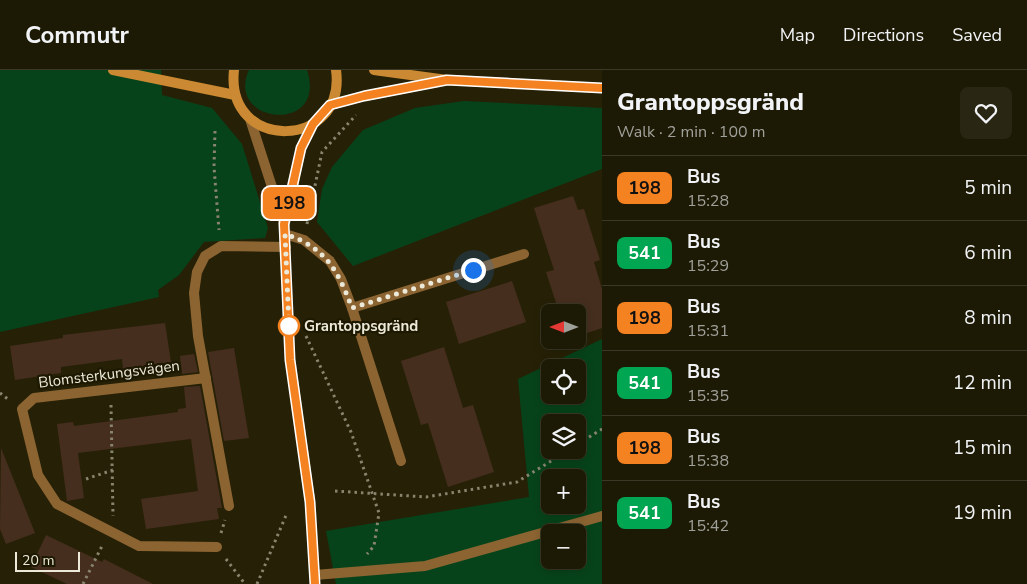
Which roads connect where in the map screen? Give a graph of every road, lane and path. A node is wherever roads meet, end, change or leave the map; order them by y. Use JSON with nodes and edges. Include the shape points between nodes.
{"nodes":[{"id":1,"x":113,"y":70,"type":"edge"},
{"id":2,"x":234,"y":70,"type":"edge"},
{"id":3,"x":336,"y":70,"type":"edge"},
{"id":4,"x":374,"y":70,"type":"edge"},
{"id":5,"x":447,"y":80,"type":"junction"},
{"id":6,"x":602,"y":88,"type":"edge"},
{"id":7,"x":235,"y":95,"type":"junction"},
{"id":8,"x":330,"y":105,"type":"junction"},
{"id":9,"x":358,"y":113,"type":"dead end"},
{"id":10,"x":250,"y":119,"type":"junction"},
{"id":11,"x":313,"y":124,"type":"junction"},
{"id":12,"x":215,"y":131,"type":"dead end"},
{"id":13,"x":285,"y":229,"type":"junction"},
{"id":14,"x":304,"y":240,"type":"junction"},
{"id":15,"x":221,"y":246,"type":"junction"},
{"id":16,"x":286,"y":247,"type":"junction"},
{"id":17,"x":524,"y":254,"type":"dead end"},
{"id":18,"x":352,"y":308,"type":"junction"},
{"id":19,"x":305,"y":335,"type":"dead end"},
{"id":20,"x":206,"y":378,"type":"junction"},
{"id":21,"x":111,"y":389,"type":"junction"},
{"id":22,"x":602,"y":429,"type":"edge"},
{"id":23,"x":586,"y":439,"type":"edge"},
{"id":24,"x":554,"y":459,"type":"edge"},
{"id":25,"x":401,"y":461,"type":"dead end"},
{"id":26,"x":113,"y":470,"type":"junction"},
{"id":27,"x":86,"y":479,"type":"dead end"},
{"id":28,"x":335,"y":491,"type":"dead end"},
{"id":29,"x":373,"y":494,"type":"junction"},
{"id":30,"x":229,"y":506,"type":"dead end"},
{"id":31,"x":287,"y":513,"type":"dead end"},
{"id":32,"x":602,"y":516,"type":"edge"},
{"id":33,"x":112,"y":532,"type":"junction"},
{"id":34,"x":217,"y":547,"type":"dead end"},
{"id":35,"x":352,"y":572,"type":"junction"},
{"id":36,"x":315,"y":580,"type":"edge"},
{"id":37,"x":83,"y":584,"type":"edge"},
{"id":38,"x":257,"y":584,"type":"edge"}],
"edges":[{"from":1,"to":7,"type":"street"},
{"from":2,"to":7,"type":"street"},
{"from":3,"to":8,"type":"street","via":[[335,93]]},
{"from":4,"to":5,"type":"street"},
{"from":5,"to":6,"type":"street"},
{"from":5,"to":8,"type":"street"},
{"from":7,"to":10,"type":"street"},
{"from":8,"to":11,"type":"street"},
{"from":9,"to":14,"type":"path","via":[[322,152]]},
{"from":10,"to":11,"type":"street","via":[[275,131],[289,132]]},
{"from":10,"to":13,"type":"street"},
{"from":11,"to":13,"type":"street","via":[[301,148]]},
{"from":12,"to":15,"type":"path","via":[[214,168]]},
{"from":13,"to":14,"type":"street"},
{"from":13,"to":16,"type":"street"},
{"from":14,"to":18,"type":"street","via":[[330,261]]},
{"from":15,"to":16,"type":"street"},
{"from":15,"to":20,"type":"street","via":[[205,256],[197,272],[194,293]]},
{"from":16,"to":36,"type":"street","via":[[290,360],[310,502]]},
{"from":17,"to":18,"type":"street"},
{"from":18,"to":25,"type":"street"},
{"from":19,"to":29,"type":"path","via":[[351,432]]},
{"from":20,"to":21,"type":"street","name":"Blomsterkungsvägen"},
{"from":20,"to":30,"type":"street"},
{"from":21,"to":26,"type":"path"},
{"from":21,"to":33,"type":"street","name":"Blomsterkungsvägen","via":[[34,398],[22,409],[38,475],[58,504]]},
{"from":22,"to":23,"type":"path"},
{"from":24,"to":29,"type":"path","via":[[517,482],[426,497]]},
{"from":26,"to":27,"type":"path"},
{"from":26,"to":33,"type":"path"},
{"from":28,"to":29,"type":"path"},
{"from":29,"to":35,"type":"path","via":[[379,513],[378,532],[374,546]]},
{"from":31,"to":38,"type":"path"},
{"from":32,"to":35,"type":"street","via":[[425,566]]},
{"from":33,"to":34,"type":"street","name":"Blomsterkungsvägen","via":[[139,546]]},
{"from":33,"to":37,"type":"path"},
{"from":35,"to":36,"type":"street"}]}
